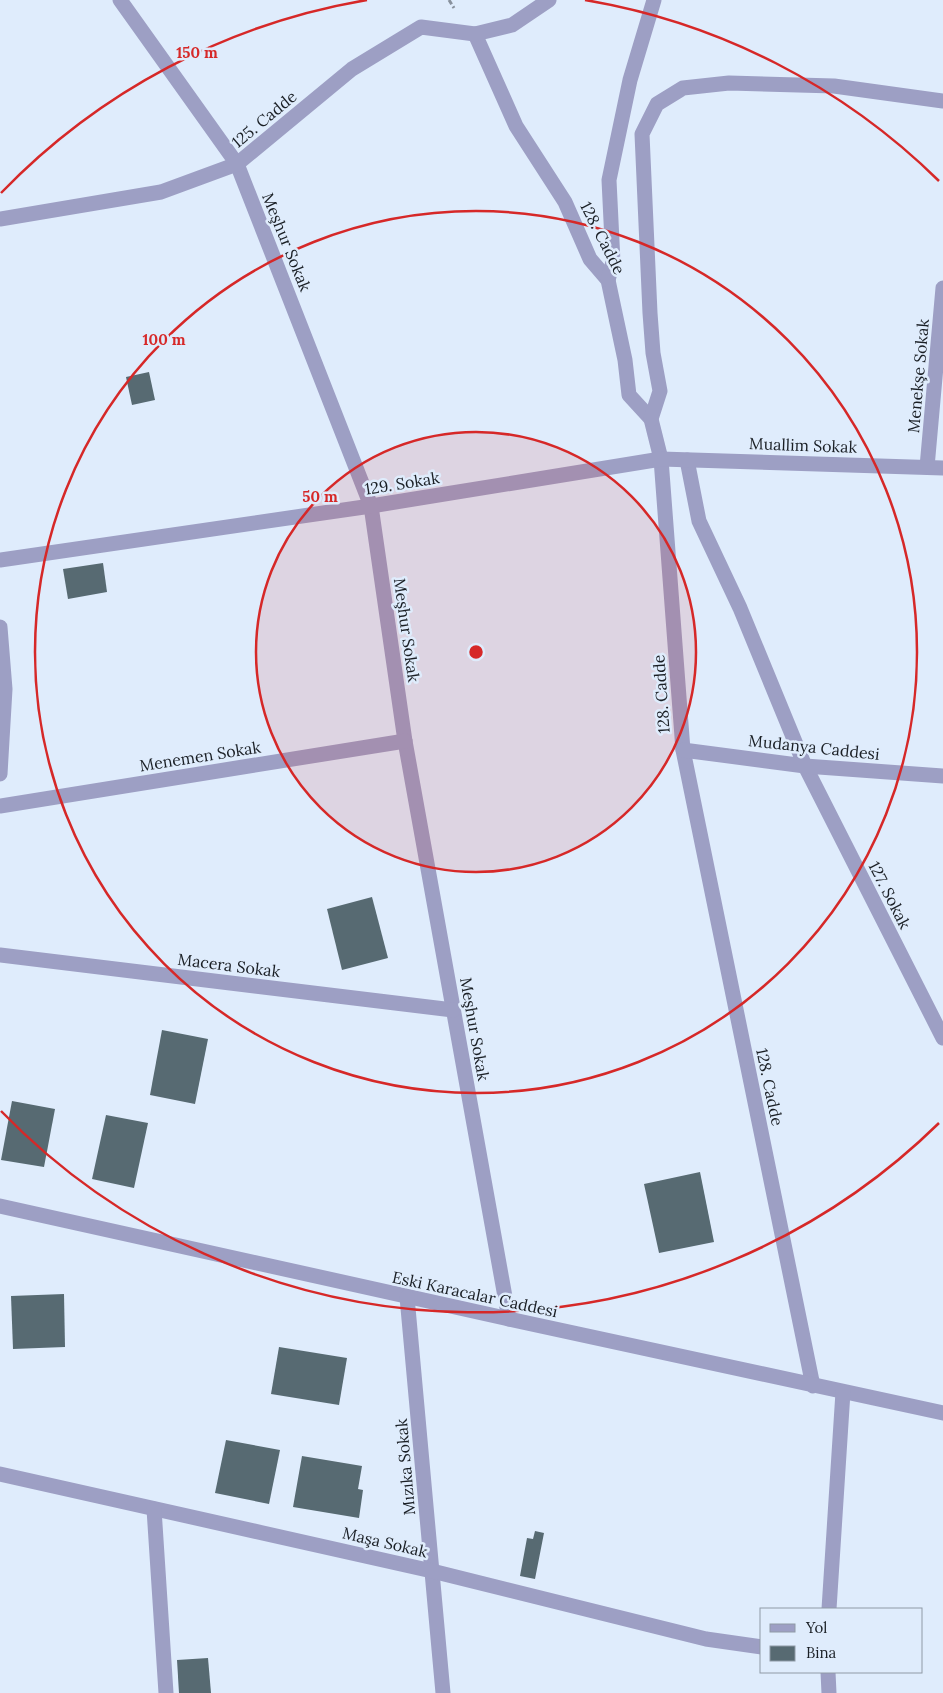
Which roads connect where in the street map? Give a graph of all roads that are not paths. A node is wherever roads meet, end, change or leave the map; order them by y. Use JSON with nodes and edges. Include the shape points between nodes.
{"nodes":[{"id":1,"x":120,"y":0,"type":"edge"},
{"id":2,"x":550,"y":0,"type":"edge"},
{"id":3,"x":654,"y":0,"type":"edge"},
{"id":4,"x":474,"y":34,"type":"junction"},
{"id":5,"x":943,"y":101,"type":"edge"},
{"id":6,"x":237,"y":164,"type":"junction"},
{"id":7,"x":0,"y":219,"type":"edge"},
{"id":8,"x":608,"y":280,"type":"junction"},
{"id":9,"x":943,"y":288,"type":"edge"},
{"id":10,"x":651,"y":419,"type":"junction"},
{"id":11,"x":661,"y":459,"type":"junction"},
{"id":12,"x":687,"y":460,"type":"junction"},
{"id":13,"x":927,"y":467,"type":"junction"},
{"id":14,"x":943,"y":468,"type":"edge"},
{"id":15,"x":371,"y":506,"type":"junction"},
{"id":16,"x":0,"y":560,"type":"edge"},
{"id":17,"x":0,"y":627,"type":"edge"},
{"id":18,"x":405,"y":741,"type":"junction"},
{"id":19,"x":683,"y":750,"type":"junction"},
{"id":20,"x":805,"y":766,"type":"junction"},
{"id":21,"x":0,"y":774,"type":"edge"},
{"id":22,"x":943,"y":776,"type":"edge"},
{"id":23,"x":0,"y":806,"type":"edge"},
{"id":24,"x":0,"y":955,"type":"edge"},
{"id":25,"x":453,"y":1010,"type":"junction"},
{"id":26,"x":943,"y":1038,"type":"edge"},
{"id":27,"x":0,"y":1206,"type":"edge"},
{"id":28,"x":407,"y":1297,"type":"junction"},
{"id":29,"x":509,"y":1319,"type":"junction"},
{"id":30,"x":813,"y":1386,"type":"junction"},
{"id":31,"x":843,"y":1392,"type":"junction"},
{"id":32,"x":943,"y":1413,"type":"edge"},
{"id":33,"x":0,"y":1474,"type":"edge"},
{"id":34,"x":154,"y":1509,"type":"junction"},
{"id":35,"x":432,"y":1570,"type":"junction"},
{"id":36,"x":828,"y":1608,"type":"edge"},
{"id":37,"x":760,"y":1646,"type":"edge"},
{"id":38,"x":828,"y":1673,"type":"edge"},
{"id":39,"x":166,"y":1693,"type":"edge"},
{"id":40,"x":443,"y":1693,"type":"edge"},
{"id":41,"x":828,"y":1693,"type":"edge"}],
"edges":[{"from":1,"to":6,"type":"street","name":"Meşhur Sokak"},
{"from":2,"to":4,"type":"street","name":"125. Cadde","via":[[512,26]]},
{"from":3,"to":8,"type":"street","via":[[630,80],[609,180],[614,262]]},
{"from":4,"to":6,"type":"street","name":"125. Cadde","via":[[421,27],[352,69]]},
{"from":4,"to":8,"type":"street","name":"128. Cadde","via":[[516,126],[565,202],[590,258]]},
{"from":5,"to":10,"type":"street","via":[[834,86],[729,84],[683,88],[657,104],[642,134],[650,313],[660,391]]},
{"from":6,"to":7,"type":"street","name":"125. Cadde","via":[[161,192]]},
{"from":6,"to":15,"type":"street","name":"Meşhur Sokak"},
{"from":8,"to":10,"type":"street","name":"128. Cadde","via":[[629,395]]},
{"from":9,"to":13,"type":"street","name":"Menekşe Sokak"},
{"from":10,"to":11,"type":"street","name":"128. Cadde"},
{"from":11,"to":12,"type":"street","name":"Muallim Sokak"},
{"from":11,"to":15,"type":"street","name":"129. Sokak"},
{"from":11,"to":19,"type":"street","name":"128. Cadde"},
{"from":12,"to":13,"type":"street","name":"Muallim Sokak"},
{"from":12,"to":20,"type":"street","name":"127. Sokak","via":[[700,520]]},
{"from":13,"to":14,"type":"street","name":"Muallim Sokak"},
{"from":15,"to":16,"type":"street","name":"129. Sokak"},
{"from":15,"to":18,"type":"street","name":"Meşhur Sokak"},
{"from":17,"to":21,"type":"street","via":[[5,689]]},
{"from":18,"to":23,"type":"street","name":"Menemen Sokak"},
{"from":18,"to":25,"type":"street","name":"Meşhur Sokak"},
{"from":19,"to":20,"type":"street","name":"Mudanya Caddesi"},
{"from":19,"to":30,"type":"street","name":"128. Cadde"},
{"from":20,"to":22,"type":"street","name":"Mudanya Caddesi"},
{"from":20,"to":26,"type":"street","name":"127. Sokak"},
{"from":24,"to":25,"type":"street","name":"Macera Sokak"},
{"from":25,"to":29,"type":"street","name":"Meşhur Sokak"},
{"from":27,"to":28,"type":"street","name":"Eski Karacalar Caddesi"},
{"from":28,"to":29,"type":"street","name":"Eski Karacalar Caddesi"},
{"from":28,"to":35,"type":"street","name":"Mızıka Sokak"},
{"from":29,"to":30,"type":"street","name":"Eski Karacalar Caddesi"},
{"from":30,"to":31,"type":"street","name":"Eski Karacalar Caddesi"},
{"from":31,"to":32,"type":"street","name":"Eski Karacalar Caddesi"},
{"from":31,"to":36,"type":"street"},
{"from":33,"to":34,"type":"street","name":"Maşa Sokak"},
{"from":34,"to":35,"type":"street","name":"Maşa Sokak"},
{"from":34,"to":39,"type":"street"},
{"from":35,"to":37,"type":"street","name":"Maşa Sokak","via":[[706,1639]]},
{"from":35,"to":40,"type":"street","name":"Mızıka Sokak"},
{"from":38,"to":41,"type":"street"}]}
